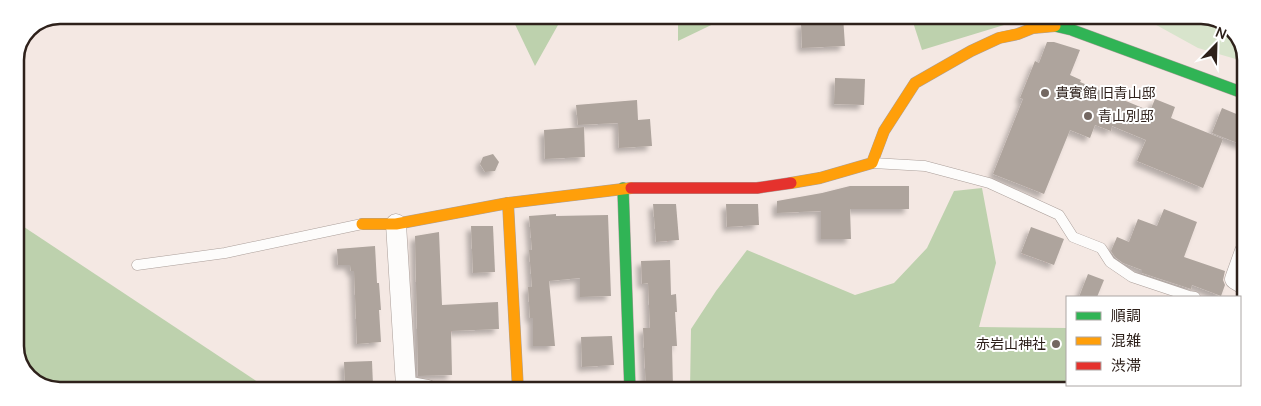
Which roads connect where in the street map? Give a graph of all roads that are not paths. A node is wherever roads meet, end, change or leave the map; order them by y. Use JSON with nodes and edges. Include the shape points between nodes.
{"nodes":[{"id":1,"x":1237,"y":91,"type":"edge"},
{"id":2,"x":872,"y":163,"type":"junction"},
{"id":3,"x":622,"y":188,"type":"junction"},
{"id":4,"x":508,"y":203,"type":"junction"},
{"id":5,"x":362,"y":224,"type":"joint"},
{"id":6,"x":396,"y":224,"type":"junction"},
{"id":7,"x":137,"y":265,"type":"dead end"},
{"id":8,"x":1189,"y":296,"type":"edge"},
{"id":9,"x":406,"y":382,"type":"edge"},
{"id":10,"x":518,"y":382,"type":"edge"},
{"id":11,"x":630,"y":382,"type":"edge"}],
"edges":[{"from":1,"to":2,"type":"street","via":[[1072,30],[1055,26],[1033,28],[971,51],[915,83],[884,131]]},
{"from":2,"to":3,"type":"street","via":[[820,178],[757,188]]},
{"from":2,"to":8,"type":"lane","via":[[925,166],[989,183],[1059,215],[1073,237],[1101,248],[1110,262],[1132,277]]},
{"from":3,"to":4,"type":"street"},
{"from":3,"to":11,"type":"street"},
{"from":4,"to":6,"type":"street"},
{"from":4,"to":10,"type":"street"},
{"from":5,"to":6,"type":"street"},
{"from":5,"to":7,"type":"lane","via":[[225,253]]},
{"from":6,"to":9,"type":"street"}]}
